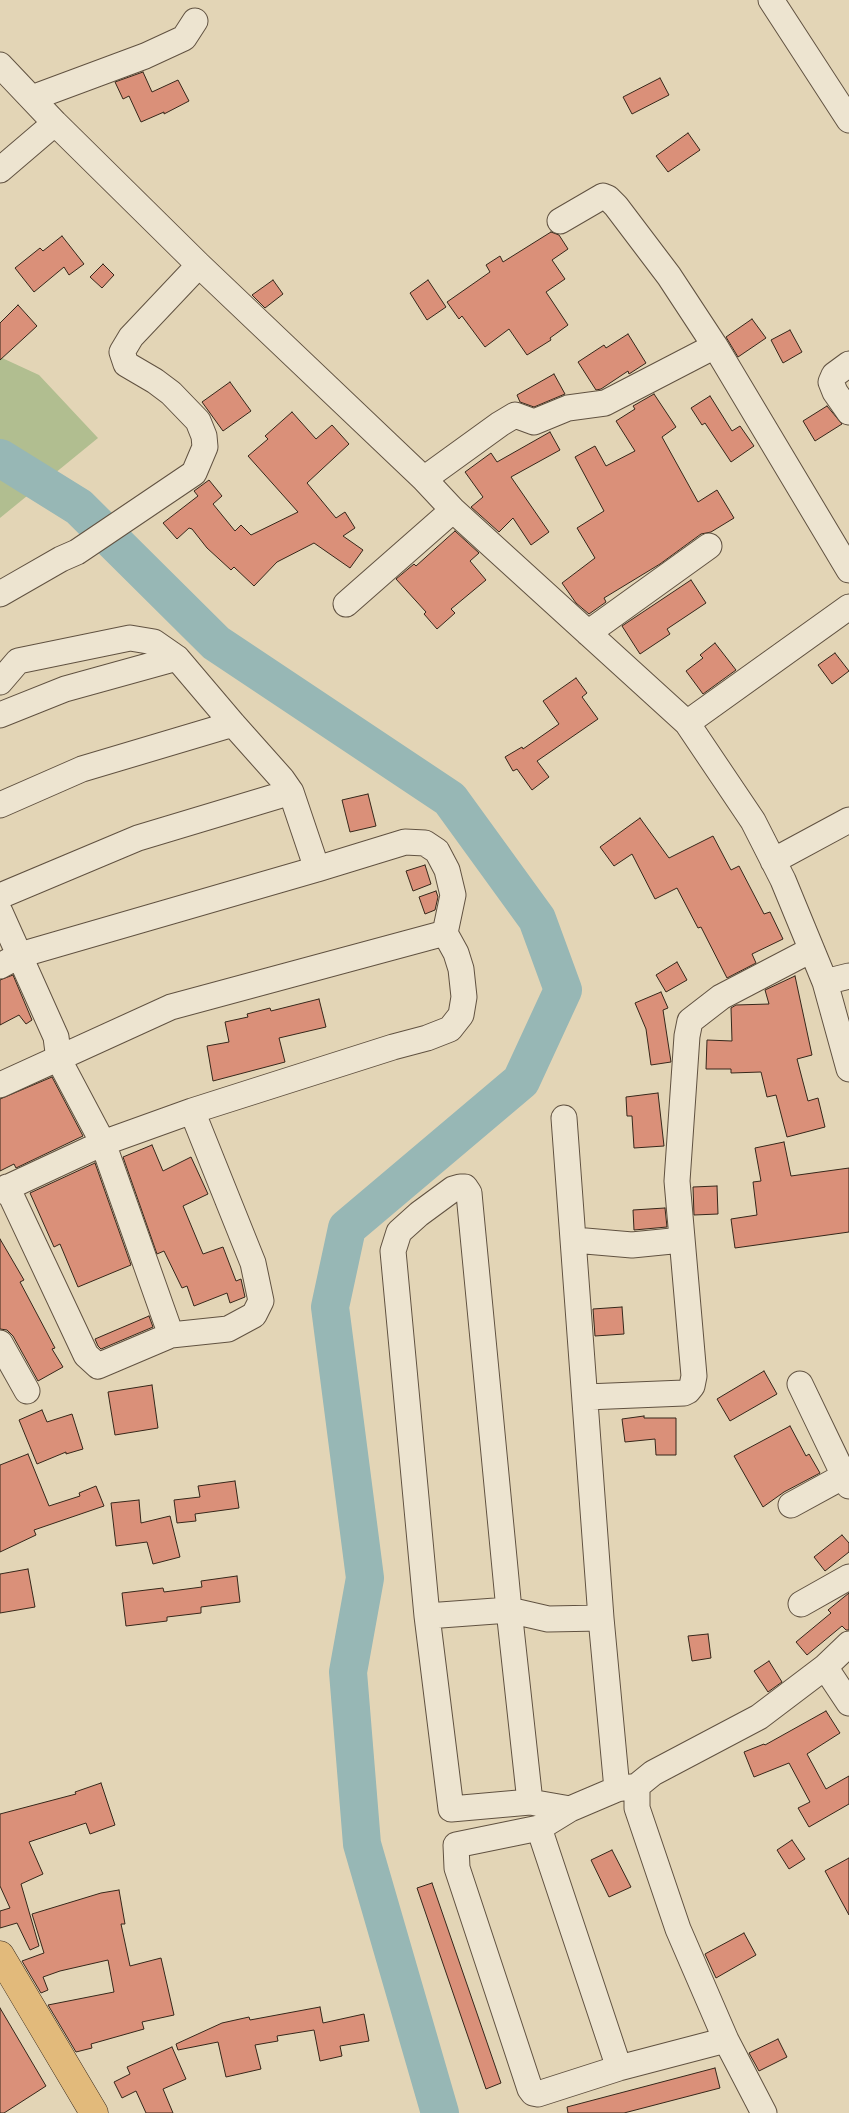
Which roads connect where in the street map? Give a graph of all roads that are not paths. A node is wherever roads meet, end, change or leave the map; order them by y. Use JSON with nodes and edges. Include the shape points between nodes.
{"nodes":[{"id":1,"x":771,"y":0,"type":"edge"},
{"id":2,"x":195,"y":21,"type":"dead end"},
{"id":3,"x":0,"y":65,"type":"edge"},
{"id":4,"x":32,"y":98,"type":"junction"},
{"id":5,"x":849,"y":120,"type":"edge"},
{"id":6,"x":55,"y":123,"type":"junction"},
{"id":7,"x":0,"y":170,"type":"edge"},
{"id":8,"x":560,"y":221,"type":"dead end"},
{"id":9,"x":199,"y":265,"type":"junction"},
{"id":10,"x":715,"y":346,"type":"junction"},
{"id":11,"x":849,"y":364,"type":"edge"},
{"id":12,"x":849,"y":412,"type":"edge"},
{"id":13,"x":424,"y":479,"type":"junction"},
{"id":14,"x":453,"y":510,"type":"junction"},
{"id":15,"x":708,"y":546,"type":"dead end"},
{"id":16,"x":849,"y":570,"type":"edge"},
{"id":17,"x":0,"y":594,"type":"edge"},
{"id":18,"x":346,"y":604,"type":"dead end"},
{"id":19,"x":849,"y":607,"type":"edge"},
{"id":20,"x":588,"y":633,"type":"junction"},
{"id":21,"x":177,"y":658,"type":"junction"},
{"id":22,"x":0,"y":682,"type":"edge"},
{"id":23,"x":0,"y":715,"type":"edge"},
{"id":24,"x":687,"y":723,"type":"junction"},
{"id":25,"x":233,"y":724,"type":"junction"},
{"id":26,"x":291,"y":792,"type":"junction"},
{"id":27,"x":0,"y":805,"type":"edge"},
{"id":28,"x":849,"y":820,"type":"edge"},
{"id":29,"x":773,"y":861,"type":"junction"},
{"id":30,"x":317,"y":869,"type":"junction"},
{"id":31,"x":0,"y":896,"type":"edge"},
{"id":32,"x":0,"y":912,"type":"edge"},
{"id":33,"x":445,"y":933,"type":"junction"},
{"id":34,"x":811,"y":950,"type":"junction"},
{"id":35,"x":10,"y":961,"type":"edge"},
{"id":36,"x":849,"y":976,"type":"edge"},
{"id":37,"x":825,"y":982,"type":"junction"},
{"id":38,"x":59,"y":1060,"type":"junction"},
{"id":39,"x":849,"y":1069,"type":"edge"},
{"id":40,"x":0,"y":1085,"type":"edge"},
{"id":41,"x":192,"y":1111,"type":"junction"},
{"id":42,"x":564,"y":1118,"type":"dead end"},
{"id":43,"x":103,"y":1143,"type":"junction"},
{"id":44,"x":4,"y":1189,"type":"edge"},
{"id":45,"x":574,"y":1240,"type":"junction"},
{"id":46,"x":682,"y":1240,"type":"junction"},
{"id":47,"x":171,"y":1335,"type":"junction"},
{"id":48,"x":0,"y":1343,"type":"edge"},
{"id":49,"x":800,"y":1384,"type":"dead end"},
{"id":50,"x":27,"y":1391,"type":"dead end"},
{"id":51,"x":586,"y":1397,"type":"junction"},
{"id":52,"x":847,"y":1481,"type":"edge"},
{"id":53,"x":791,"y":1504,"type":"dead end"},
{"id":54,"x":849,"y":1578,"type":"edge"},
{"id":55,"x":801,"y":1604,"type":"dead end"},
{"id":56,"x":509,"y":1610,"type":"junction"},
{"id":57,"x":427,"y":1616,"type":"junction"},
{"id":58,"x":602,"y":1618,"type":"junction"},
{"id":59,"x":849,"y":1644,"type":"edge"},
{"id":60,"x":825,"y":1667,"type":"junction"},
{"id":61,"x":849,"y":1703,"type":"edge"},
{"id":62,"x":627,"y":1788,"type":"junction"},
{"id":63,"x":530,"y":1802,"type":"junction"},
{"id":64,"x":451,"y":1809,"type":"junction"},
{"id":65,"x":570,"y":1809,"type":"junction"},
{"id":66,"x":539,"y":1828,"type":"junction"},
{"id":67,"x":456,"y":1845,"type":"junction"},
{"id":68,"x":0,"y":1955,"type":"edge"},
{"id":69,"x":726,"y":2040,"type":"junction"},
{"id":70,"x":619,"y":2068,"type":"junction"},
{"id":71,"x":94,"y":2113,"type":"edge"},
{"id":72,"x":764,"y":2113,"type":"edge"}],
"edges":[{"from":1,"to":5,"type":"street"},
{"from":2,"to":4,"type":"street","via":[[184,38]]},
{"from":3,"to":4,"type":"street"},
{"from":4,"to":6,"type":"street"},
{"from":6,"to":7,"type":"street"},
{"from":6,"to":9,"type":"street"},
{"from":8,"to":10,"type":"street","via":[[603,196],[608,198],[669,276]]},
{"from":9,"to":13,"type":"street"},
{"from":9,"to":17,"type":"street","via":[[131,337],[122,352],[126,364],[155,381],[198,421],[205,447],[194,473],[77,552]]},
{"from":10,"to":13,"type":"street","via":[[605,403],[568,408],[534,422],[515,415]]},
{"from":10,"to":16,"type":"street"},
{"from":11,"to":12,"type":"street","via":[[834,375],[831,382]]},
{"from":13,"to":14,"type":"street"},
{"from":14,"to":18,"type":"street"},
{"from":14,"to":20,"type":"street"},
{"from":15,"to":20,"type":"street"},
{"from":19,"to":24,"type":"street"},
{"from":20,"to":24,"type":"street"},
{"from":21,"to":22,"type":"street","via":[[154,642],[130,638],[18,661]]},
{"from":21,"to":23,"type":"street","via":[[65,689]]},
{"from":21,"to":25,"type":"street"},
{"from":24,"to":29,"type":"street","via":[[753,821]]},
{"from":25,"to":26,"type":"street"},
{"from":25,"to":27,"type":"street","via":[[82,769]]},
{"from":26,"to":30,"type":"street"},
{"from":26,"to":31,"type":"street","via":[[138,838]]},
{"from":28,"to":29,"type":"street"},
{"from":29,"to":34,"type":"street","via":[[784,880]]},
{"from":30,"to":33,"type":"street","via":[[405,842],[425,843],[437,851],[448,870],[453,895]]},
{"from":30,"to":35,"type":"street"},
{"from":32,"to":35,"type":"street"},
{"from":33,"to":38,"type":"street","via":[[171,1007]]},
{"from":33,"to":41,"type":"street","via":[[456,952],[464,997],[461,1015],[450,1029]]},
{"from":34,"to":37,"type":"street"},
{"from":34,"to":46,"type":"street","via":[[721,997],[690,1021],[677,1182]]},
{"from":35,"to":38,"type":"street","via":[[56,1037]]},
{"from":36,"to":37,"type":"street"},
{"from":37,"to":39,"type":"street"},
{"from":38,"to":40,"type":"street"},
{"from":38,"to":43,"type":"street"},
{"from":41,"to":43,"type":"street"},
{"from":41,"to":47,"type":"street","via":[[253,1263],[261,1301],[254,1315],[228,1330]]},
{"from":42,"to":45,"type":"street"},
{"from":43,"to":44,"type":"street"},
{"from":43,"to":47,"type":"street"},
{"from":44,"to":47,"type":"street","via":[[90,1360],[98,1366],[104,1365]]},
{"from":45,"to":46,"type":"street","via":[[632,1245]]},
{"from":45,"to":51,"type":"street"},
{"from":46,"to":51,"type":"street","via":[[694,1376],[692,1386],[684,1393]]},
{"from":48,"to":50,"type":"street"},
{"from":49,"to":52,"type":"street"},
{"from":51,"to":58,"type":"street"},
{"from":52,"to":53,"type":"street"},
{"from":54,"to":55,"type":"street"},
{"from":56,"to":57,"type":"street"},
{"from":56,"to":57,"type":"street","via":[[469,1193],[460,1187],[425,1209],[399,1232],[393,1251]]},
{"from":56,"to":58,"type":"street","via":[[548,1619]]},
{"from":56,"to":63,"type":"street"},
{"from":57,"to":64,"type":"street"},
{"from":58,"to":62,"type":"street"},
{"from":59,"to":60,"type":"street"},
{"from":60,"to":61,"type":"street"},
{"from":60,"to":62,"type":"street","via":[[759,1717]]},
{"from":62,"to":65,"type":"street"},
{"from":62,"to":69,"type":"street","via":[[637,1808],[678,1929]]},
{"from":63,"to":64,"type":"street"},
{"from":63,"to":65,"type":"street"},
{"from":64,"to":67,"type":"street"},
{"from":65,"to":66,"type":"street"},
{"from":66,"to":67,"type":"street"},
{"from":66,"to":70,"type":"street"},
{"from":67,"to":70,"type":"street","via":[[457,1868],[530,2089],[538,2094]]},
{"from":68,"to":71,"type":"main road"},
{"from":69,"to":70,"type":"street"},
{"from":69,"to":72,"type":"street"}]}
